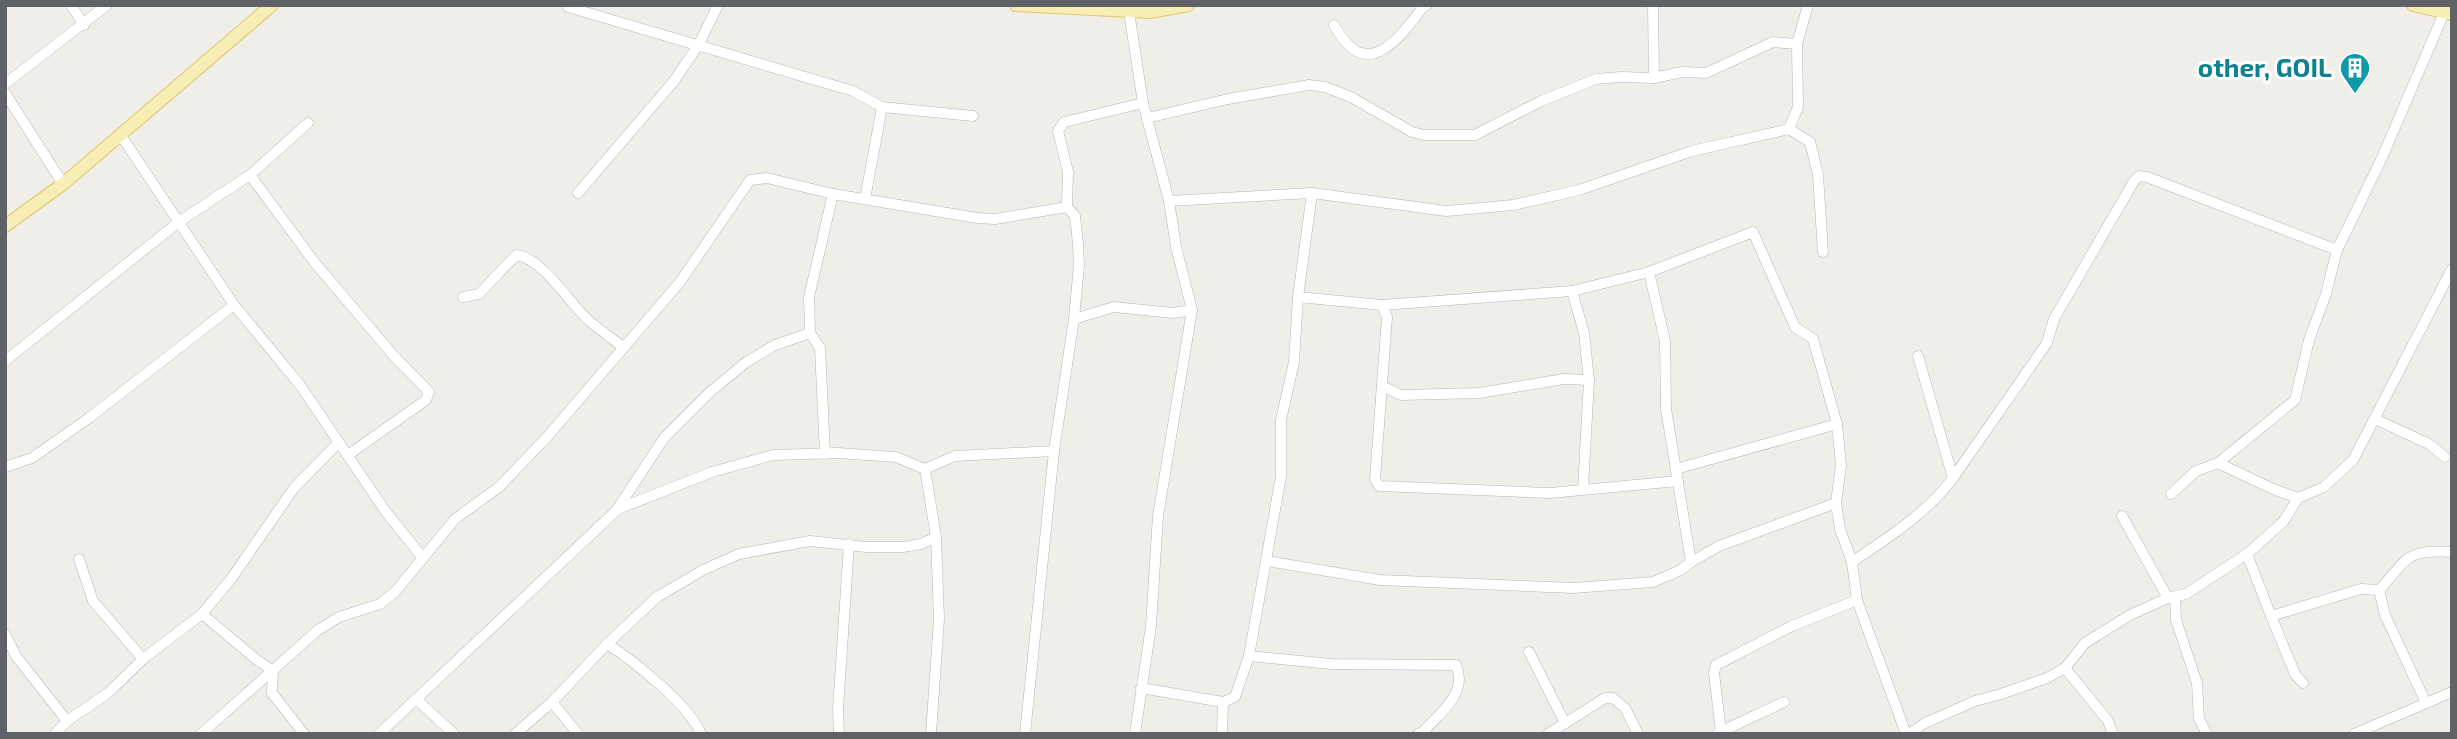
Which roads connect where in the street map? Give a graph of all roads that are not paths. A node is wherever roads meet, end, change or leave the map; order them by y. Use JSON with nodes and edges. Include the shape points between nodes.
{"nodes":[{"id":1,"x":71,"y":5,"type":"edge"},
{"id":2,"x":107,"y":5,"type":"edge"},
{"id":3,"x":272,"y":5,"type":"edge"},
{"id":4,"x":718,"y":5,"type":"edge"},
{"id":5,"x":1016,"y":5,"type":"edge"},
{"id":6,"x":1188,"y":5,"type":"edge"},
{"id":7,"x":1427,"y":5,"type":"edge"},
{"id":8,"x":1653,"y":5,"type":"edge"},
{"id":9,"x":1808,"y":5,"type":"edge"},
{"id":10,"x":2413,"y":5,"type":"edge"},
{"id":11,"x":568,"y":6,"type":"edge"},
{"id":12,"x":1128,"y":8,"type":"edge"},
{"id":13,"x":2448,"y":14,"type":"edge"},
{"id":14,"x":83,"y":25,"type":"junction"},
{"id":15,"x":1334,"y":25,"type":"dead end"},
{"id":16,"x":699,"y":44,"type":"junction"},
{"id":17,"x":1797,"y":44,"type":"junction"},
{"id":18,"x":1654,"y":78,"type":"junction"},
{"id":19,"x":5,"y":84,"type":"edge"},
{"id":20,"x":5,"y":93,"type":"edge"},
{"id":21,"x":1143,"y":103,"type":"junction"},
{"id":22,"x":882,"y":107,"type":"junction"},
{"id":23,"x":973,"y":116,"type":"dead end"},
{"id":24,"x":1147,"y":118,"type":"junction"},
{"id":25,"x":307,"y":123,"type":"dead end"},
{"id":26,"x":1789,"y":129,"type":"junction"},
{"id":27,"x":120,"y":134,"type":"junction"},
{"id":28,"x":250,"y":175,"type":"junction"},
{"id":29,"x":63,"y":184,"type":"junction"},
{"id":30,"x":578,"y":193,"type":"dead end"},
{"id":31,"x":1312,"y":193,"type":"junction"},
{"id":32,"x":833,"y":194,"type":"junction"},
{"id":33,"x":865,"y":199,"type":"junction"},
{"id":34,"x":1169,"y":201,"type":"junction"},
{"id":35,"x":1067,"y":207,"type":"junction"},
{"id":36,"x":180,"y":222,"type":"junction"},
{"id":37,"x":5,"y":226,"type":"edge"},
{"id":38,"x":2337,"y":250,"type":"junction"},
{"id":39,"x":1823,"y":252,"type":"dead end"},
{"id":40,"x":2452,"y":269,"type":"edge"},
{"id":41,"x":1649,"y":272,"type":"junction"},
{"id":42,"x":1572,"y":290,"type":"junction"},
{"id":43,"x":463,"y":297,"type":"dead end"},
{"id":44,"x":1298,"y":297,"type":"junction"},
{"id":45,"x":1382,"y":305,"type":"junction"},
{"id":46,"x":234,"y":306,"type":"junction"},
{"id":47,"x":1192,"y":310,"type":"junction"},
{"id":48,"x":1073,"y":319,"type":"junction"},
{"id":49,"x":810,"y":333,"type":"junction"},
{"id":50,"x":623,"y":347,"type":"junction"},
{"id":51,"x":1918,"y":356,"type":"dead end"},
{"id":52,"x":5,"y":361,"type":"edge"},
{"id":53,"x":1590,"y":380,"type":"junction"},
{"id":54,"x":1382,"y":386,"type":"junction"},
{"id":55,"x":2375,"y":419,"type":"junction"},
{"id":56,"x":1837,"y":424,"type":"junction"},
{"id":57,"x":338,"y":443,"type":"junction"},
{"id":58,"x":1054,"y":451,"type":"junction"},
{"id":59,"x":825,"y":454,"type":"junction"},
{"id":60,"x":348,"y":455,"type":"junction"},
{"id":61,"x":2445,"y":457,"type":"dead end"},
{"id":62,"x":2218,"y":463,"type":"junction"},
{"id":63,"x":5,"y":467,"type":"edge"},
{"id":64,"x":925,"y":469,"type":"junction"},
{"id":65,"x":1676,"y":469,"type":"junction"},
{"id":66,"x":1952,"y":478,"type":"junction"},
{"id":67,"x":1678,"y":481,"type":"junction"},
{"id":68,"x":1583,"y":489,"type":"junction"},
{"id":69,"x":2171,"y":494,"type":"dead end"},
{"id":70,"x":2298,"y":498,"type":"junction"},
{"id":71,"x":1836,"y":503,"type":"junction"},
{"id":72,"x":618,"y":509,"type":"junction"},
{"id":73,"x":2122,"y":516,"type":"dead end"},
{"id":74,"x":936,"y":537,"type":"junction"},
{"id":75,"x":849,"y":544,"type":"junction"},
{"id":76,"x":2452,"y":552,"type":"edge"},
{"id":77,"x":2247,"y":554,"type":"junction"},
{"id":78,"x":423,"y":558,"type":"junction"},
{"id":79,"x":79,"y":559,"type":"dead end"},
{"id":80,"x":1267,"y":561,"type":"junction"},
{"id":81,"x":1691,"y":562,"type":"junction"},
{"id":82,"x":1852,"y":562,"type":"junction"},
{"id":83,"x":2379,"y":590,"type":"junction"},
{"id":84,"x":2171,"y":598,"type":"junction"},
{"id":85,"x":1857,"y":600,"type":"junction"},
{"id":86,"x":202,"y":614,"type":"junction"},
{"id":87,"x":2271,"y":616,"type":"junction"},
{"id":88,"x":5,"y":634,"type":"edge"},
{"id":89,"x":607,"y":644,"type":"junction"},
{"id":90,"x":1529,"y":652,"type":"dead end"},
{"id":91,"x":16,"y":656,"type":"junction"},
{"id":92,"x":1249,"y":656,"type":"junction"},
{"id":93,"x":143,"y":659,"type":"junction"},
{"id":94,"x":5,"y":663,"type":"edge"},
{"id":95,"x":2065,"y":668,"type":"junction"},
{"id":96,"x":273,"y":671,"type":"junction"},
{"id":97,"x":2303,"y":683,"type":"dead end"},
{"id":98,"x":1141,"y":688,"type":"junction"},
{"id":99,"x":2452,"y":692,"type":"edge"},
{"id":100,"x":416,"y":699,"type":"junction"},
{"id":101,"x":552,"y":702,"type":"junction"},
{"id":102,"x":1223,"y":702,"type":"junction"},
{"id":103,"x":1784,"y":702,"type":"dead end"},
{"id":104,"x":2426,"y":703,"type":"junction"},
{"id":105,"x":67,"y":721,"type":"junction"},
{"id":106,"x":1565,"y":723,"type":"junction"},
{"id":107,"x":1719,"y":733,"type":"edge"},
{"id":108,"x":55,"y":734,"type":"edge"},
{"id":109,"x":201,"y":734,"type":"edge"},
{"id":110,"x":304,"y":734,"type":"edge"},
{"id":111,"x":379,"y":734,"type":"edge"},
{"id":112,"x":454,"y":734,"type":"edge"},
{"id":113,"x":515,"y":734,"type":"edge"},
{"id":114,"x":578,"y":734,"type":"edge"},
{"id":115,"x":701,"y":734,"type":"edge"},
{"id":116,"x":839,"y":734,"type":"edge"},
{"id":117,"x":930,"y":734,"type":"edge"},
{"id":118,"x":1025,"y":734,"type":"edge"},
{"id":119,"x":1135,"y":734,"type":"edge"},
{"id":120,"x":1222,"y":734,"type":"edge"},
{"id":121,"x":1418,"y":734,"type":"edge"},
{"id":122,"x":1548,"y":734,"type":"edge"},
{"id":123,"x":1639,"y":734,"type":"edge"},
{"id":124,"x":1907,"y":734,"type":"edge"},
{"id":125,"x":2113,"y":734,"type":"edge"},
{"id":126,"x":2207,"y":734,"type":"edge"},
{"id":127,"x":2354,"y":734,"type":"edge"}],
"edges":[{"from":1,"to":14,"type":"street"},
{"from":2,"to":14,"type":"street"},
{"from":3,"to":27,"type":"main road"},
{"from":4,"to":16,"type":"street"},
{"from":5,"to":12,"type":"main road"},
{"from":6,"to":12,"type":"main road","via":[[1150,12]]},
{"from":7,"to":15,"type":"street","via":[[1382,52],[1356,50],[1341,39]]},
{"from":8,"to":18,"type":"street"},
{"from":9,"to":17,"type":"street"},
{"from":10,"to":13,"type":"main road"},
{"from":11,"to":16,"type":"street"},
{"from":12,"to":21,"type":"street"},
{"from":13,"to":38,"type":"street"},
{"from":14,"to":19,"type":"street"},
{"from":16,"to":22,"type":"street","via":[[853,91]]},
{"from":16,"to":30,"type":"street","via":[[674,81]]},
{"from":17,"to":18,"type":"street","via":[[1773,42],[1706,73]]},
{"from":17,"to":26,"type":"street","via":[[1798,107]]},
{"from":18,"to":24,"type":"street","via":[[1596,79],[1475,135],[1412,132],[1351,97],[1309,85]]},
{"from":20,"to":29,"type":"street"},
{"from":21,"to":24,"type":"street"},
{"from":21,"to":35,"type":"street","via":[[1064,122],[1058,131],[1068,172]]},
{"from":22,"to":23,"type":"street"},
{"from":22,"to":33,"type":"street"},
{"from":24,"to":34,"type":"street"},
{"from":25,"to":28,"type":"street"},
{"from":26,"to":31,"type":"street","via":[[1692,151],[1579,190],[1513,205],[1446,211]]},
{"from":26,"to":39,"type":"street","via":[[1810,142],[1818,175]]},
{"from":27,"to":29,"type":"main road"},
{"from":27,"to":36,"type":"street"},
{"from":28,"to":36,"type":"street"},
{"from":28,"to":60,"type":"street","via":[[314,263],[429,392],[426,400]]},
{"from":29,"to":37,"type":"main road"},
{"from":31,"to":34,"type":"street"},
{"from":31,"to":44,"type":"street"},
{"from":32,"to":33,"type":"street"},
{"from":32,"to":49,"type":"street","via":[[809,297]]},
{"from":32,"to":50,"type":"street","via":[[767,178],[750,180],[681,282]]},
{"from":33,"to":35,"type":"street","via":[[995,219]]},
{"from":34,"to":47,"type":"street"},
{"from":35,"to":48,"type":"street","via":[[1075,216],[1078,244]]},
{"from":36,"to":46,"type":"street"},
{"from":36,"to":52,"type":"street"},
{"from":38,"to":62,"type":"street","via":[[2295,400]]},
{"from":38,"to":66,"type":"street","via":[[2139,176],[2054,319],[2047,343]]},
{"from":40,"to":55,"type":"street"},
{"from":41,"to":42,"type":"street"},
{"from":41,"to":56,"type":"street","via":[[1753,232],[1796,327],[1814,339]]},
{"from":41,"to":65,"type":"street","via":[[1665,341],[1666,409]]},
{"from":42,"to":45,"type":"street"},
{"from":42,"to":53,"type":"street"},
{"from":43,"to":50,"type":"street","via":[[479,294],[516,255],[526,256],[588,320]]},
{"from":44,"to":45,"type":"street"},
{"from":44,"to":80,"type":"street","via":[[1294,362],[1281,420],[1281,476]]},
{"from":45,"to":54,"type":"street","via":[[1387,317]]},
{"from":46,"to":57,"type":"street","via":[[300,385]]},
{"from":46,"to":63,"type":"street","via":[[32,458]]},
{"from":47,"to":48,"type":"street","via":[[1173,313],[1114,307]]},
{"from":47,"to":98,"type":"street","via":[[1158,516],[1151,626]]},
{"from":48,"to":58,"type":"street"},
{"from":49,"to":59,"type":"street","via":[[820,348]]},
{"from":49,"to":72,"type":"street","via":[[775,345],[709,393],[664,438]]},
{"from":50,"to":78,"type":"street","via":[[547,437],[499,487],[455,519]]},
{"from":51,"to":66,"type":"street"},
{"from":53,"to":54,"type":"street","via":[[1564,379],[1479,393],[1401,395]]},
{"from":53,"to":68,"type":"street"},
{"from":54,"to":68,"type":"street","via":[[1375,479],[1379,486],[1550,493]]},
{"from":55,"to":61,"type":"street","via":[[2429,443]]},
{"from":55,"to":70,"type":"street","via":[[2353,460],[2324,487]]},
{"from":56,"to":65,"type":"street"},
{"from":56,"to":71,"type":"street","via":[[1841,465]]},
{"from":57,"to":60,"type":"street"},
{"from":57,"to":86,"type":"street","via":[[295,488]]},
{"from":58,"to":64,"type":"street","via":[[955,456]]},
{"from":58,"to":118,"type":"street"},
{"from":59,"to":64,"type":"street","via":[[896,457]]},
{"from":59,"to":72,"type":"street","via":[[773,454]]},
{"from":60,"to":78,"type":"street"},
{"from":62,"to":69,"type":"street","via":[[2196,471]]},
{"from":62,"to":70,"type":"street"},
{"from":64,"to":74,"type":"street"},
{"from":65,"to":67,"type":"street"},
{"from":66,"to":82,"type":"street","via":[[1936,500]]},
{"from":67,"to":68,"type":"street"},
{"from":67,"to":81,"type":"street"},
{"from":70,"to":77,"type":"street","via":[[2283,522]]},
{"from":71,"to":81,"type":"street"},
{"from":71,"to":82,"type":"street"},
{"from":72,"to":100,"type":"street"},
{"from":73,"to":84,"type":"street"},
{"from":74,"to":75,"type":"street","via":[[903,547]]},
{"from":74,"to":117,"type":"street","via":[[939,619]]},
{"from":75,"to":89,"type":"street","via":[[810,541],[739,554],[657,597]]},
{"from":75,"to":116,"type":"street"},
{"from":76,"to":83,"type":"street","via":[[2413,553]]},
{"from":77,"to":84,"type":"street","via":[[2186,594]]},
{"from":77,"to":87,"type":"street"},
{"from":78,"to":96,"type":"street","via":[[380,604],[339,617],[318,630]]},
{"from":79,"to":93,"type":"street","via":[[93,601]]},
{"from":80,"to":81,"type":"street","via":[[1380,580],[1573,588],[1653,582]]},
{"from":80,"to":92,"type":"street"},
{"from":82,"to":85,"type":"street"},
{"from":83,"to":87,"type":"street","via":[[2361,589]]},
{"from":83,"to":104,"type":"street","via":[[2385,615]]},
{"from":84,"to":95,"type":"street","via":[[2130,615],[2085,643]]},
{"from":84,"to":126,"type":"street","via":[[2197,683],[2199,719]]},
{"from":85,"to":107,"type":"street","via":[[1791,626],[1716,666]]},
{"from":85,"to":124,"type":"street"},
{"from":86,"to":93,"type":"street"},
{"from":86,"to":96,"type":"street"},
{"from":87,"to":97,"type":"street"},
{"from":88,"to":91,"type":"street"},
{"from":89,"to":101,"type":"street"},
{"from":89,"to":115,"type":"street","via":[[664,689],[697,723]]},
{"from":90,"to":106,"type":"street"},
{"from":91,"to":94,"type":"street"},
{"from":91,"to":105,"type":"street"},
{"from":92,"to":102,"type":"street","via":[[1235,697]]},
{"from":92,"to":121,"type":"street","via":[[1331,664],[1456,665],[1460,683],[1454,698]]},
{"from":93,"to":105,"type":"street","via":[[108,693]]},
{"from":95,"to":124,"type":"street","via":[[1975,701]]},
{"from":95,"to":125,"type":"street","via":[[2108,721]]},
{"from":96,"to":109,"type":"street"},
{"from":96,"to":110,"type":"street","via":[[272,693]]},
{"from":98,"to":102,"type":"street"},
{"from":98,"to":119,"type":"street"},
{"from":99,"to":104,"type":"street"},
{"from":100,"to":111,"type":"street"},
{"from":100,"to":112,"type":"street"},
{"from":101,"to":113,"type":"street"},
{"from":101,"to":114,"type":"street"},
{"from":102,"to":120,"type":"street"},
{"from":103,"to":107,"type":"street"},
{"from":104,"to":127,"type":"street"},
{"from":105,"to":108,"type":"street"},
{"from":106,"to":122,"type":"street"},
{"from":106,"to":123,"type":"street","via":[[1605,698],[1613,698],[1625,708]]}]}
